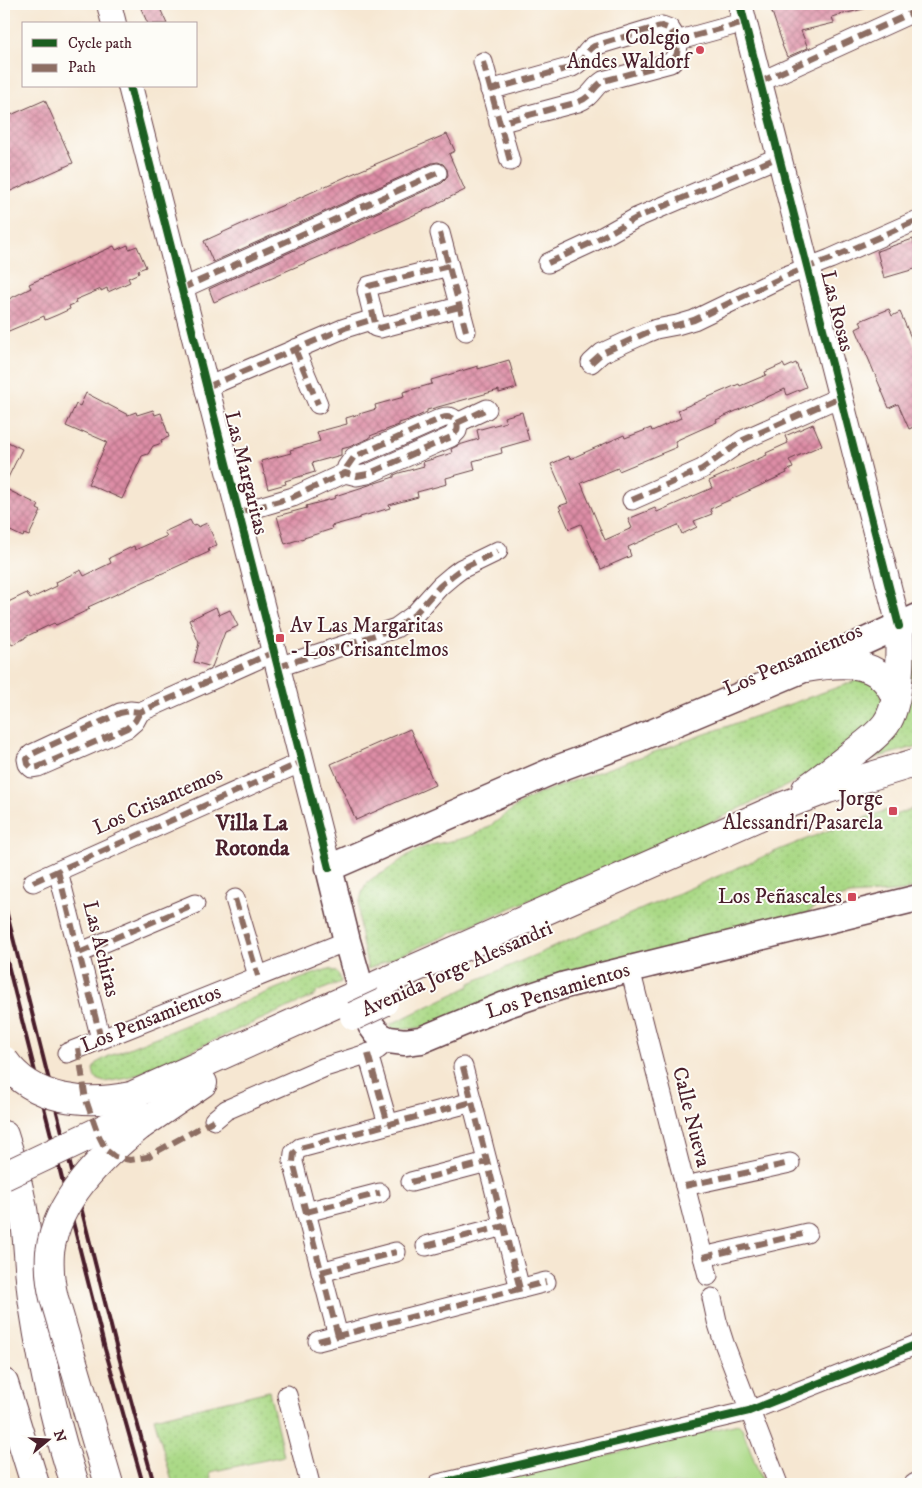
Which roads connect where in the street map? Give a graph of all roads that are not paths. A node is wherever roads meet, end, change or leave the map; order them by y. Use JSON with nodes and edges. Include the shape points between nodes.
{"nodes":[{"id":1,"x":109,"y":4,"type":"edge"},
{"id":2,"x":743,"y":9,"type":"edge"},
{"id":3,"x":918,"y":10,"type":"edge"},
{"id":4,"x":114,"y":22,"type":"edge"},
{"id":5,"x":676,"y":41,"type":"junction"},
{"id":6,"x":483,"y":62,"type":"dead end"},
{"id":7,"x":760,"y":82,"type":"junction"},
{"id":8,"x":131,"y":88,"type":"edge"},
{"id":9,"x":490,"y":90,"type":"junction"},
{"id":10,"x":500,"y":123,"type":"junction"},
{"id":11,"x":780,"y":157,"type":"junction"},
{"id":12,"x":510,"y":161,"type":"dead end"},
{"id":13,"x":437,"y":173,"type":"dead end"},
{"id":14,"x":918,"y":220,"type":"edge"},
{"id":15,"x":440,"y":233,"type":"dead end"},
{"id":16,"x":548,"y":263,"type":"dead end"},
{"id":17,"x":449,"y":266,"type":"junction"},
{"id":18,"x":808,"y":268,"type":"junction"},
{"id":19,"x":181,"y":288,"type":"junction"},
{"id":20,"x":460,"y":307,"type":"junction"},
{"id":21,"x":374,"y":319,"type":"junction"},
{"id":22,"x":466,"y":331,"type":"dead end"},
{"id":23,"x":295,"y":349,"type":"junction"},
{"id":24,"x":591,"y":363,"type":"dead end"},
{"id":25,"x":207,"y":388,"type":"junction"},
{"id":26,"x":840,"y":397,"type":"junction"},
{"id":27,"x":318,"y":404,"type":"dead end"},
{"id":28,"x":487,"y":409,"type":"dead end"},
{"id":29,"x":632,"y":500,"type":"dead end"},
{"id":30,"x":238,"y":513,"type":"junction"},
{"id":31,"x":498,"y":551,"type":"dead end"},
{"id":32,"x":908,"y":616,"type":"edge"},
{"id":33,"x":276,"y":660,"type":"junction"},
{"id":34,"x":806,"y":668,"type":"junction"},
{"id":35,"x":895,"y":697,"type":"junction"},
{"id":36,"x":140,"y":712,"type":"junction"},
{"id":37,"x":302,"y":762,"type":"junction"},
{"id":38,"x":918,"y":762,"type":"edge"},
{"id":39,"x":559,"y":768,"type":"junction"},
{"id":40,"x":918,"y":781,"type":"edge"},
{"id":41,"x":783,"y":806,"type":"junction"},
{"id":42,"x":329,"y":868,"type":"junction"},
{"id":43,"x":58,"y":870,"type":"junction"},
{"id":44,"x":33,"y":882,"type":"dead end"},
{"id":45,"x":918,"y":898,"type":"edge"},
{"id":46,"x":235,"y":900,"type":"dead end"},
{"id":47,"x":195,"y":904,"type":"dead end"},
{"id":48,"x":347,"y":941,"type":"junction"},
{"id":49,"x":79,"y":953,"type":"junction"},
{"id":50,"x":630,"y":969,"type":"junction"},
{"id":51,"x":258,"y":976,"type":"junction"},
{"id":52,"x":382,"y":993,"type":"junction"},
{"id":53,"x":352,"y":1007,"type":"junction"},
{"id":54,"x":101,"y":1039,"type":"junction"},
{"id":55,"x":390,"y":1040,"type":"junction"},
{"id":56,"x":67,"y":1053,"type":"dead end"},
{"id":57,"x":368,"y":1054,"type":"junction"},
{"id":58,"x":4,"y":1060,"type":"edge"},
{"id":59,"x":463,"y":1067,"type":"dead end"},
{"id":60,"x":472,"y":1102,"type":"junction"},
{"id":61,"x":136,"y":1112,"type":"junction"},
{"id":62,"x":214,"y":1120,"type":"dead end"},
{"id":63,"x":388,"y":1124,"type":"junction"},
{"id":64,"x":4,"y":1135,"type":"edge"},
{"id":65,"x":4,"y":1156,"type":"edge"},
{"id":66,"x":487,"y":1162,"type":"junction"},
{"id":67,"x":790,"y":1163,"type":"dead end"},
{"id":68,"x":4,"y":1176,"type":"edge"},
{"id":69,"x":411,"y":1182,"type":"dead end"},
{"id":70,"x":685,"y":1186,"type":"junction"},
{"id":71,"x":380,"y":1192,"type":"dead end"},
{"id":72,"x":306,"y":1212,"type":"junction"},
{"id":73,"x":504,"y":1226,"type":"junction"},
{"id":74,"x":807,"y":1233,"type":"dead end"},
{"id":75,"x":426,"y":1246,"type":"dead end"},
{"id":76,"x":396,"y":1252,"type":"dead end"},
{"id":77,"x":703,"y":1257,"type":"junction"},
{"id":78,"x":321,"y":1272,"type":"junction"},
{"id":79,"x":708,"y":1276,"type":"dead end"},
{"id":80,"x":546,"y":1282,"type":"dead end"},
{"id":81,"x":520,"y":1289,"type":"junction"},
{"id":82,"x":712,"y":1298,"type":"dead end"},
{"id":83,"x":338,"y":1336,"type":"junction"},
{"id":84,"x":318,"y":1341,"type":"dead end"},
{"id":85,"x":918,"y":1344,"type":"edge"},
{"id":86,"x":8,"y":1395,"type":"edge"},
{"id":87,"x":287,"y":1395,"type":"dead end"},
{"id":88,"x":749,"y":1411,"type":"junction"},
{"id":89,"x":4,"y":1437,"type":"edge"},
{"id":90,"x":918,"y":1482,"type":"edge"},
{"id":91,"x":35,"y":1484,"type":"edge"},
{"id":92,"x":75,"y":1484,"type":"edge"},
{"id":93,"x":109,"y":1484,"type":"edge"},
{"id":94,"x":310,"y":1484,"type":"edge"},
{"id":95,"x":438,"y":1484,"type":"edge"},
{"id":96,"x":778,"y":1484,"type":"edge"},
{"id":97,"x":914,"y":1484,"type":"edge"}],
"edges":[{"from":1,"to":4,"type":"street"},
{"from":2,"to":5,"type":"street"},
{"from":2,"to":7,"type":"street","name":"Las Rosas"},
{"from":3,"to":7,"type":"street"},
{"from":5,"to":9,"type":"street","via":[[670,29],[657,27],[594,46],[580,63],[572,67]]},
{"from":5,"to":10,"type":"street","via":[[678,52],[670,63],[603,81],[588,97],[578,102]]},
{"from":6,"to":9,"type":"street"},
{"from":7,"to":11,"type":"street","name":"Las Rosas"},
{"from":8,"to":19,"type":"street","name":"Las Margaritas"},
{"from":9,"to":10,"type":"street"},
{"from":10,"to":12,"type":"street"},
{"from":11,"to":16,"type":"street","via":[[636,218]]},
{"from":11,"to":18,"type":"street","name":"Las Rosas"},
{"from":13,"to":19,"type":"street"},
{"from":14,"to":18,"type":"street"},
{"from":15,"to":17,"type":"street"},
{"from":17,"to":20,"type":"street"},
{"from":17,"to":21,"type":"street","via":[[369,286],[367,290]]},
{"from":18,"to":24,"type":"street","via":[[694,320],[646,333],[602,353]]},
{"from":18,"to":26,"type":"street","name":"Las Rosas"},
{"from":19,"to":25,"type":"street","name":"Las Margaritas"},
{"from":20,"to":21,"type":"street","via":[[380,328],[376,327]]},
{"from":20,"to":22,"type":"street"},
{"from":21,"to":23,"type":"street"},
{"from":23,"to":25,"type":"street"},
{"from":23,"to":27,"type":"street"},
{"from":25,"to":30,"type":"street","name":"Las Margaritas"},
{"from":26,"to":29,"type":"street","via":[[743,440],[702,470]]},
{"from":26,"to":32,"type":"street","name":"Las Rosas"},
{"from":28,"to":30,"type":"street","via":[[458,423],[446,417],[433,422],[354,458],[345,473],[293,497]]},
{"from":30,"to":33,"type":"street","name":"Las Margaritas"},
{"from":31,"to":33,"type":"street","via":[[453,574],[414,615],[396,628]]},
{"from":32,"to":34,"type":"main road","name":"Los Pensamientos"},
{"from":32,"to":35,"type":"highway"},
{"from":32,"to":39,"type":"main road","name":"Los Pensamientos","via":[[602,744]]},
{"from":33,"to":36,"type":"street"},
{"from":33,"to":37,"type":"street","name":"Las Margaritas"},
{"from":34,"to":35,"type":"highway","via":[[849,664],[869,668],[883,678]]},
{"from":34,"to":39,"type":"main road","name":"Los Pensamientos","via":[[630,742]]},
{"from":35,"to":41,"type":"highway","via":[[891,714],[878,732]]},
{"from":36,"to":36,"type":"street","via":[[120,713],[32,754],[27,759],[28,764],[32,768],[38,767],[126,728]]},
{"from":37,"to":42,"type":"street","name":"Las Margaritas"},
{"from":37,"to":43,"type":"street","name":"Los Crisantemos"},
{"from":38,"to":41,"type":"highway","name":"Avenida Jorge Alessandri"},
{"from":39,"to":42,"type":"main road","name":"Los Pensamientos"},
{"from":40,"to":52,"type":"highway","name":"Avenida Jorge Alessandri","via":[[824,810]]},
{"from":41,"to":52,"type":"highway","name":"Avenida Jorge Alessandri"},
{"from":42,"to":48,"type":"main road","name":"Las Margaritas"},
{"from":43,"to":44,"type":"street","name":"Los Crisantemos"},
{"from":43,"to":49,"type":"street","name":"Las Achiras"},
{"from":45,"to":50,"type":"main road","name":"Los Pensamientos"},
{"from":46,"to":51,"type":"street"},
{"from":47,"to":49,"type":"street"},
{"from":48,"to":51,"type":"street","name":"Los Pensamientos"},
{"from":48,"to":55,"type":"main road","name":"Las Margaritas","via":[[371,1025],[382,1037]]},
{"from":49,"to":54,"type":"street","name":"Las Achiras"},
{"from":50,"to":55,"type":"main road","name":"Los Pensamientos","via":[[531,996],[420,1040]]},
{"from":50,"to":70,"type":"street","name":"Calle Nueva"},
{"from":51,"to":54,"type":"street","name":"Los Pensamientos"},
{"from":52,"to":53,"type":"highway","name":"Avenida Jorge Alessandri"},
{"from":53,"to":61,"type":"highway","name":"Avenida Jorge Alessandri"},
{"from":53,"to":61,"type":"highway","name":"Avenida Jorge Alessandri","via":[[203,1083]]},
{"from":54,"to":56,"type":"street","name":"Los Pensamientos"},
{"from":55,"to":57,"type":"street"},
{"from":57,"to":62,"type":"street","via":[[311,1073],[226,1110]]},
{"from":57,"to":63,"type":"street"},
{"from":58,"to":61,"type":"highway","bridge":true,"via":[[14,1073],[37,1089],[73,1100],[115,1099]]},
{"from":59,"to":60,"type":"street"},
{"from":60,"to":63,"type":"street"},
{"from":60,"to":66,"type":"street"},
{"from":61,"to":65,"type":"highway","name":"Avenida Jorge Alessandri","bridge":true},
{"from":61,"to":68,"type":"highway","name":"Avenida Jorge Alessandri","bridge":true},
{"from":61,"to":93,"type":"highway","bridge":true,"via":[[68,1203],[50,1251],[50,1282],[54,1298]]},
{"from":63,"to":72,"type":"street","via":[[296,1150],[292,1157]]},
{"from":64,"to":92,"type":"highway","via":[[22,1200],[40,1347],[56,1420]]},
{"from":66,"to":69,"type":"street"},
{"from":66,"to":73,"type":"street"},
{"from":67,"to":70,"type":"street"},
{"from":70,"to":77,"type":"street","name":"Calle Nueva"},
{"from":71,"to":72,"type":"street"},
{"from":72,"to":78,"type":"street"},
{"from":73,"to":75,"type":"street"},
{"from":73,"to":81,"type":"street"},
{"from":74,"to":77,"type":"street"},
{"from":76,"to":78,"type":"street"},
{"from":77,"to":79,"type":"street","name":"Calle Nueva"},
{"from":78,"to":83,"type":"street"},
{"from":80,"to":81,"type":"street"},
{"from":81,"to":83,"type":"street"},
{"from":82,"to":88,"type":"street"},
{"from":83,"to":84,"type":"street"},
{"from":85,"to":88,"type":"street"},
{"from":86,"to":89,"type":"highway","via":[[9,1420]]},
{"from":86,"to":91,"type":"highway"},
{"from":87,"to":94,"type":"street"},
{"from":88,"to":95,"type":"street"},
{"from":88,"to":96,"type":"street"},
{"from":90,"to":97,"type":"street"}]}
